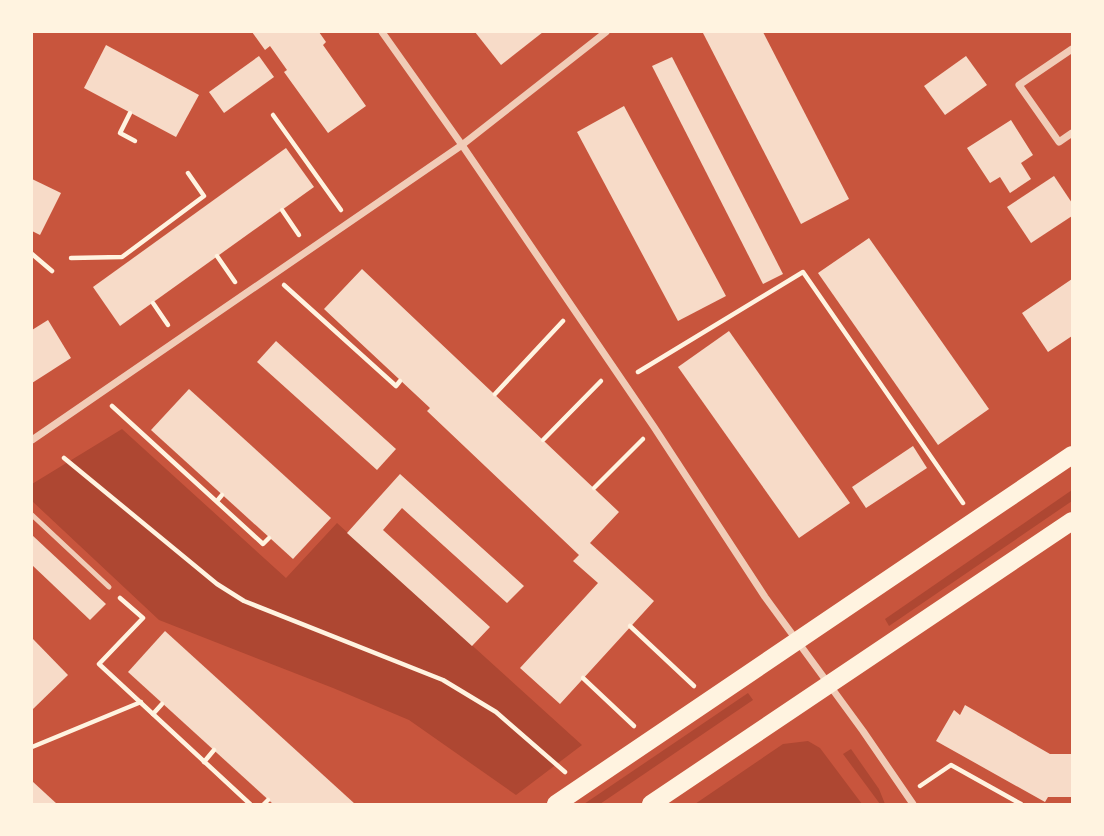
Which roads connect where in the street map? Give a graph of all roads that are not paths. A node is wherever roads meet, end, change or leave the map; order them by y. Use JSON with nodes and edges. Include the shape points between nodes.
{"nodes":[{"id":1,"x":382,"y":32,"type":"edge"},
{"id":2,"x":606,"y":32,"type":"edge"},
{"id":3,"x":1072,"y":51,"type":"edge"},
{"id":4,"x":1073,"y":133,"type":"edge"},
{"id":5,"x":462,"y":145,"type":"junction"},
{"id":6,"x":32,"y":440,"type":"edge"},
{"id":7,"x":1073,"y":455,"type":"edge"},
{"id":8,"x":32,"y":515,"type":"edge"},
{"id":9,"x":1073,"y":521,"type":"edge"},
{"id":10,"x":109,"y":587,"type":"road end"},
{"id":11,"x":797,"y":642,"type":"junction"},
{"id":12,"x":829,"y":685,"type":"junction"},
{"id":13,"x":556,"y":804,"type":"edge"},
{"id":14,"x":650,"y":804,"type":"edge"},
{"id":15,"x":913,"y":804,"type":"edge"}],
"edges":[{"from":1,"to":5,"type":"street"},
{"from":2,"to":5,"type":"street"},
{"from":3,"to":4,"type":"street","via":[[1018,85],[1059,142]]},
{"from":5,"to":6,"type":"street"},
{"from":5,"to":11,"type":"street"},
{"from":7,"to":11,"type":"main road"},
{"from":8,"to":10,"type":"lane"},
{"from":9,"to":12,"type":"main road"},
{"from":11,"to":12,"type":"street"},
{"from":11,"to":13,"type":"main road"},
{"from":12,"to":14,"type":"main road"},
{"from":12,"to":15,"type":"street"}]}
